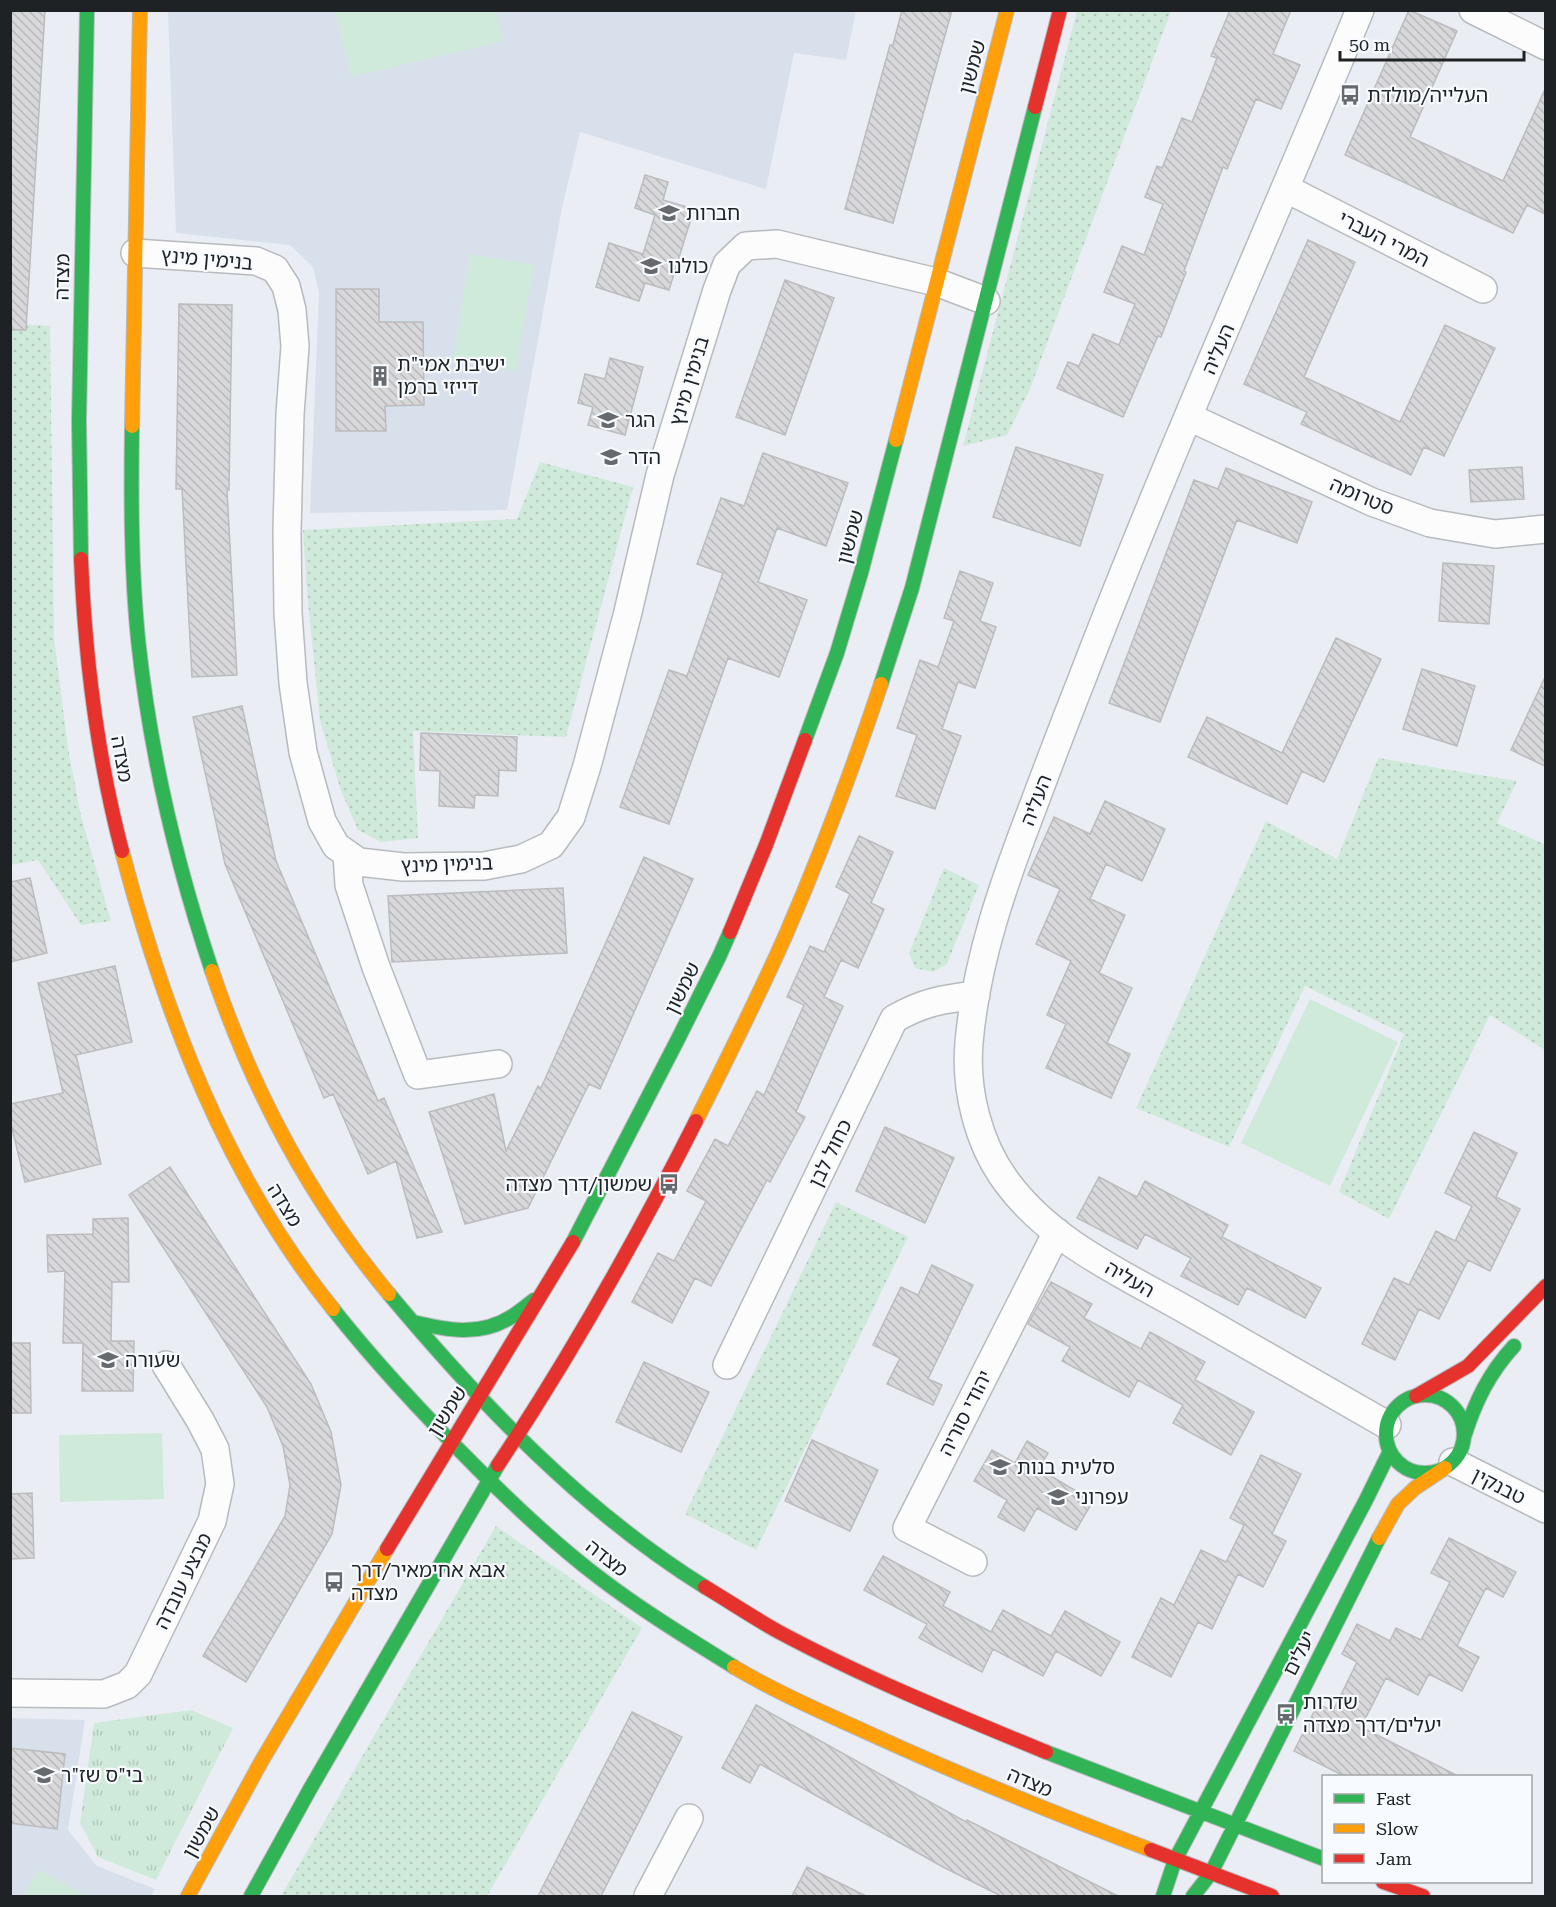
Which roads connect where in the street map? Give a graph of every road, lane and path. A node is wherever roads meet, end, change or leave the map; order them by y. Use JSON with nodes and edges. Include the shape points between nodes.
{"nodes":[{"id":1,"x":87,"y":10,"type":"edge"},
{"id":2,"x":140,"y":10,"type":"edge"},
{"id":3,"x":1007,"y":10,"type":"edge"},
{"id":4,"x":1060,"y":10,"type":"edge"},
{"id":5,"x":1360,"y":10,"type":"edge"},
{"id":6,"x":1473,"y":10,"type":"edge"},
{"id":7,"x":1545,"y":46,"type":"edge"},
{"id":8,"x":1286,"y":189,"type":"junction"},
{"id":9,"x":135,"y":253,"type":"junction"},
{"id":10,"x":936,"y":282,"type":"junction"},
{"id":11,"x":1483,"y":289,"type":"dead end"},
{"id":12,"x":986,"y":301,"type":"junction"},
{"id":13,"x":1189,"y":417,"type":"junction"},
{"id":14,"x":1545,"y":529,"type":"edge"},
{"id":15,"x":347,"y":854,"type":"junction"},
{"id":16,"x":976,"y":995,"type":"junction"},
{"id":17,"x":498,"y":1064,"type":"dead end"},
{"id":18,"x":1057,"y":1232,"type":"junction"},
{"id":19,"x":1545,"y":1286,"type":"edge"},
{"id":20,"x":541,"y":1296,"type":"junction"},
{"id":21,"x":413,"y":1322,"type":"junction"},
{"id":22,"x":1520,"y":1339,"type":"dead end"},
{"id":23,"x":166,"y":1365,"type":"dead end"},
{"id":24,"x":727,"y":1365,"type":"dead end"},
{"id":25,"x":480,"y":1396,"type":"junction"},
{"id":26,"x":1416,"y":1396,"type":"junction"},
{"id":27,"x":1387,"y":1425,"type":"junction"},
{"id":28,"x":518,"y":1436,"type":"junction"},
{"id":29,"x":450,"y":1442,"type":"junction"},
{"id":30,"x":1390,"y":1451,"type":"junction"},
{"id":31,"x":1454,"y":1456,"type":"junction"},
{"id":32,"x":488,"y":1480,"type":"junction"},
{"id":33,"x":1545,"y":1509,"type":"edge"},
{"id":34,"x":973,"y":1562,"type":"dead end"},
{"id":35,"x":10,"y":1693,"type":"edge"},
{"id":36,"x":1199,"y":1813,"type":"junction"},
{"id":37,"x":689,"y":1818,"type":"dead end"},
{"id":38,"x":1234,"y":1826,"type":"junction"},
{"id":39,"x":1322,"y":1859,"type":"edge"},
{"id":40,"x":1175,"y":1860,"type":"junction"},
{"id":41,"x":1211,"y":1873,"type":"junction"},
{"id":42,"x":1388,"y":1883,"type":"edge"},
{"id":43,"x":188,"y":1896,"type":"edge"},
{"id":44,"x":251,"y":1896,"type":"edge"},
{"id":45,"x":648,"y":1896,"type":"edge"},
{"id":46,"x":1162,"y":1896,"type":"edge"},
{"id":47,"x":1193,"y":1896,"type":"edge"},
{"id":48,"x":1272,"y":1896,"type":"edge"},
{"id":49,"x":1423,"y":1896,"type":"edge"}],
"edges":[{"from":1,"to":29,"type":"main road","name":"מצדה","via":[[79,361],[82,588],[104,775],[122,856],[184,1047],[226,1142],[259,1202],[305,1272],[356,1337]]},
{"from":2,"to":9,"type":"main road","name":"מצדה"},
{"from":3,"to":10,"type":"main road","name":"שמשון"},
{"from":4,"to":12,"type":"main road"},
{"from":5,"to":8,"type":"street","name":"העליה"},
{"from":6,"to":7,"type":"street"},
{"from":8,"to":11,"type":"street","name":"המרי העברי"},
{"from":8,"to":13,"type":"street","name":"העליה"},
{"from":9,"to":15,"type":"street","name":"בנימין מינץ","via":[[256,261],[275,269],[286,286],[295,346],[287,532],[293,683],[303,752],[322,821],[336,846]]},
{"from":9,"to":21,"type":"main road","name":"מצדה","via":[[131,473],[135,596],[156,766],[173,843],[214,978],[273,1118],[348,1241]]},
{"from":10,"to":12,"type":"street","name":"בנימין מינץ"},
{"from":10,"to":15,"type":"street","name":"בנימין מינץ","via":[[777,244],[746,246],[727,264],[660,476],[627,616],[571,817],[551,845],[521,859],[484,866],[403,867],[359,862]]},
{"from":10,"to":20,"type":"main road","name":"שמשון","via":[[837,653],[766,845],[678,1041]]},
{"from":12,"to":28,"type":"main road","via":[[912,588],[815,865],[766,979],[663,1186]]},
{"from":13,"to":14,"type":"street","name":"סטרומה","via":[[1372,502],[1430,523],[1495,534]]},
{"from":13,"to":16,"type":"street","name":"העליה","via":[[1132,548],[1002,888]]},
{"from":15,"to":17,"type":"street","via":[[349,885],[418,1075]]},
{"from":16,"to":18,"type":"street","name":"העליה","via":[[968,1048],[969,1083],[976,1117],[988,1150],[1006,1181]]},
{"from":16,"to":24,"type":"street","name":"כחול לבן","via":[[938,1000],[894,1018]]},
{"from":18,"to":27,"type":"street","name":"העליה","via":[[1088,1254]]},
{"from":18,"to":34,"type":"street","name":"יהודי סוריה","via":[[907,1528]]},
{"from":19,"to":26,"type":"main road","via":[[1468,1366]]},
{"from":20,"to":21,"type":"main road","via":[[507,1320],[482,1329],[451,1331]]},
{"from":20,"to":25,"type":"main road","name":"שמשון"},
{"from":21,"to":25,"type":"main road","name":"מצדה"},
{"from":22,"to":31,"type":"main road","via":[[1484,1383]]},
{"from":23,"to":35,"type":"street","name":"מבצע עובדה","via":[[215,1449],[220,1484],[212,1521],[138,1674],[127,1685],[104,1694]]},
{"from":25,"to":28,"type":"main road","name":"מצדה"},
{"from":25,"to":29,"type":"main road","name":"שמשון"},
{"from":26,"to":27,"type":"main road","via":[[1393,1412]]},
{"from":26,"to":31,"type":"main road","via":[[1430,1395],[1455,1409],[1462,1424]]},
{"from":27,"to":30,"type":"main road"},
{"from":28,"to":32,"type":"main road"},
{"from":28,"to":36,"type":"main road","name":"מצדה","via":[[588,1501],[648,1548],[779,1632],[948,1711]]},
{"from":29,"to":32,"type":"main road","name":"מצדה"},
{"from":29,"to":43,"type":"main road","name":"שמשון","via":[[261,1762]]},
{"from":30,"to":31,"type":"main road","via":[[1395,1460],[1419,1473],[1432,1473]]},
{"from":30,"to":36,"type":"main road","name":"יעלים"},
{"from":31,"to":33,"type":"street","name":"טבנקין"},
{"from":31,"to":38,"type":"main road","name":"יעלים","via":[[1398,1504]]},
{"from":32,"to":40,"type":"main road","name":"מצדה","via":[[617,1592],[753,1678],[927,1760]]},
{"from":32,"to":44,"type":"main road"},
{"from":36,"to":38,"type":"main road","name":"מצדה"},
{"from":36,"to":40,"type":"main road","name":"יעלים"},
{"from":37,"to":45,"type":"street"},
{"from":38,"to":39,"type":"main road","name":"מצדה"},
{"from":38,"to":41,"type":"main road","name":"יעלים"},
{"from":40,"to":41,"type":"main road","name":"מצדה"},
{"from":40,"to":46,"type":"main road","name":"יעלים"},
{"from":41,"to":47,"type":"main road","name":"יעלים"},
{"from":41,"to":48,"type":"main road","name":"מצדה"},
{"from":42,"to":49,"type":"main road"}]}
